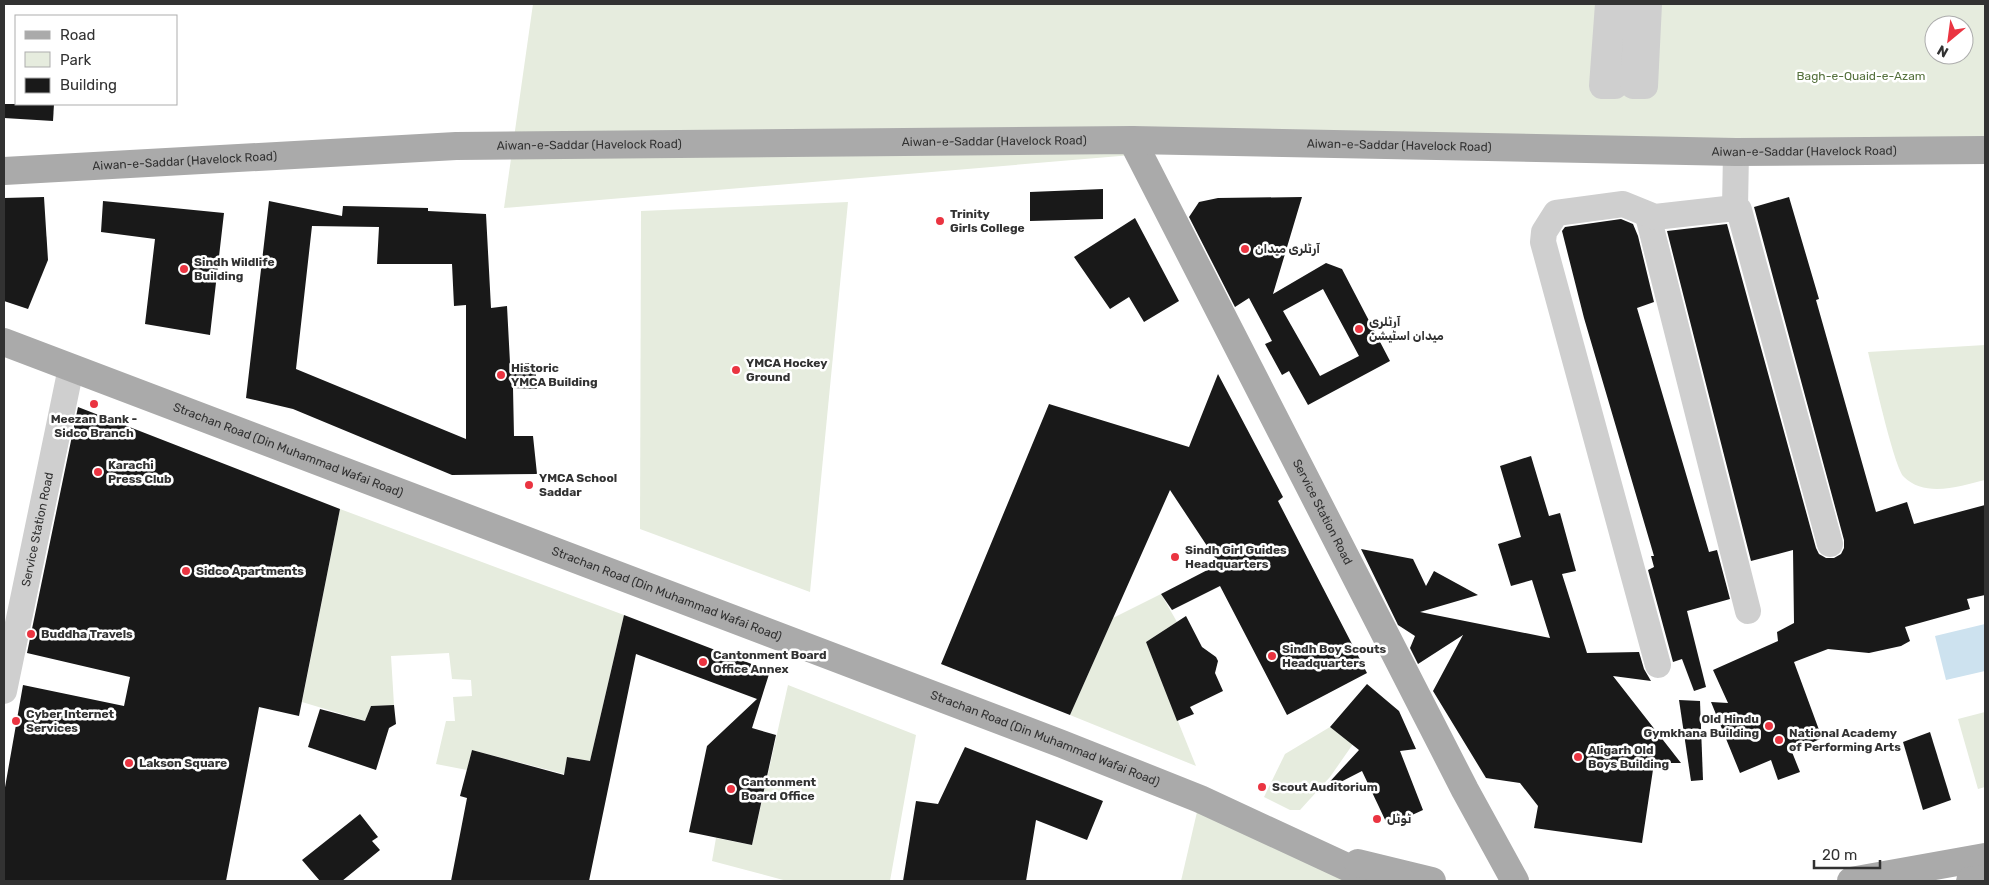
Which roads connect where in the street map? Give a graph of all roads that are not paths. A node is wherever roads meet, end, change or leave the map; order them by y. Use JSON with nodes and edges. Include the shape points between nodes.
{"nodes":[{"id":1,"x":1608,"y":4,"type":"edge"},
{"id":2,"x":1619,"y":4,"type":"edge"},
{"id":3,"x":1638,"y":4,"type":"edge"},
{"id":4,"x":1649,"y":4,"type":"edge"},
{"id":5,"x":1132,"y":140,"type":"junction"},
{"id":6,"x":1985,"y":150,"type":"edge"},
{"id":7,"x":1736,"y":152,"type":"junction"},
{"id":8,"x":4,"y":171,"type":"edge"},
{"id":9,"x":1735,"y":208,"type":"junction"},
{"id":10,"x":1648,"y":216,"type":"junction"},
{"id":11,"x":4,"y":342,"type":"edge"},
{"id":12,"x":71,"y":368,"type":"junction"},
{"id":13,"x":1830,"y":544,"type":"dead end"},
{"id":14,"x":1748,"y":611,"type":"dead end"},
{"id":15,"x":1658,"y":665,"type":"dead end"},
{"id":16,"x":4,"y":691,"type":"edge"},
{"id":17,"x":1324,"y":856,"type":"junction"},
{"id":18,"x":1985,"y":857,"type":"edge"},
{"id":19,"x":1985,"y":879,"type":"edge"},
{"id":20,"x":1377,"y":881,"type":"edge"},
{"id":21,"x":1432,"y":881,"type":"edge"},
{"id":22,"x":1516,"y":881,"type":"edge"},
{"id":23,"x":1851,"y":881,"type":"edge"},
{"id":24,"x":1970,"y":881,"type":"edge"}],
"edges":[{"from":1,"to":2,"type":"street","via":[[1602,86],[1615,86]]},
{"from":3,"to":4,"type":"street","via":[[1633,86],[1645,86]]},
{"from":5,"to":7,"type":"main road","name":"Aiwan-e-Saddar (Havelock Road)"},
{"from":5,"to":8,"type":"main road","name":"Aiwan-e-Saddar (Havelock Road)","via":[[456,146]]},
{"from":5,"to":22,"type":"main road","name":"Service Station Road","via":[[1465,790]]},
{"from":6,"to":7,"type":"main road","name":"Aiwan-e-Saddar (Havelock Road)"},
{"from":7,"to":9,"type":"street"},
{"from":9,"to":10,"type":"street"},
{"from":9,"to":13,"type":"street","via":[[1741,213]]},
{"from":10,"to":14,"type":"street"},
{"from":10,"to":15,"type":"street","via":[[1623,204],[1556,213],[1544,232],[1543,242]]},
{"from":11,"to":12,"type":"main road","name":"Strachan Road (Din Muhammad Wafai Road)"},
{"from":12,"to":16,"type":"street","name":"Service Station Road"},
{"from":12,"to":17,"type":"main road","name":"Strachan Road (Din Muhammad Wafai Road)","via":[[1062,744],[1200,799]]},
{"from":17,"to":20,"type":"main road","name":"Strachan Road (Din Muhammad Wafai Road)"},
{"from":17,"to":21,"type":"main road","name":"Strachan Road (Din Muhammad Wafai Road)"},
{"from":18,"to":23,"type":"main road"},
{"from":19,"to":24,"type":"main road"}]}
